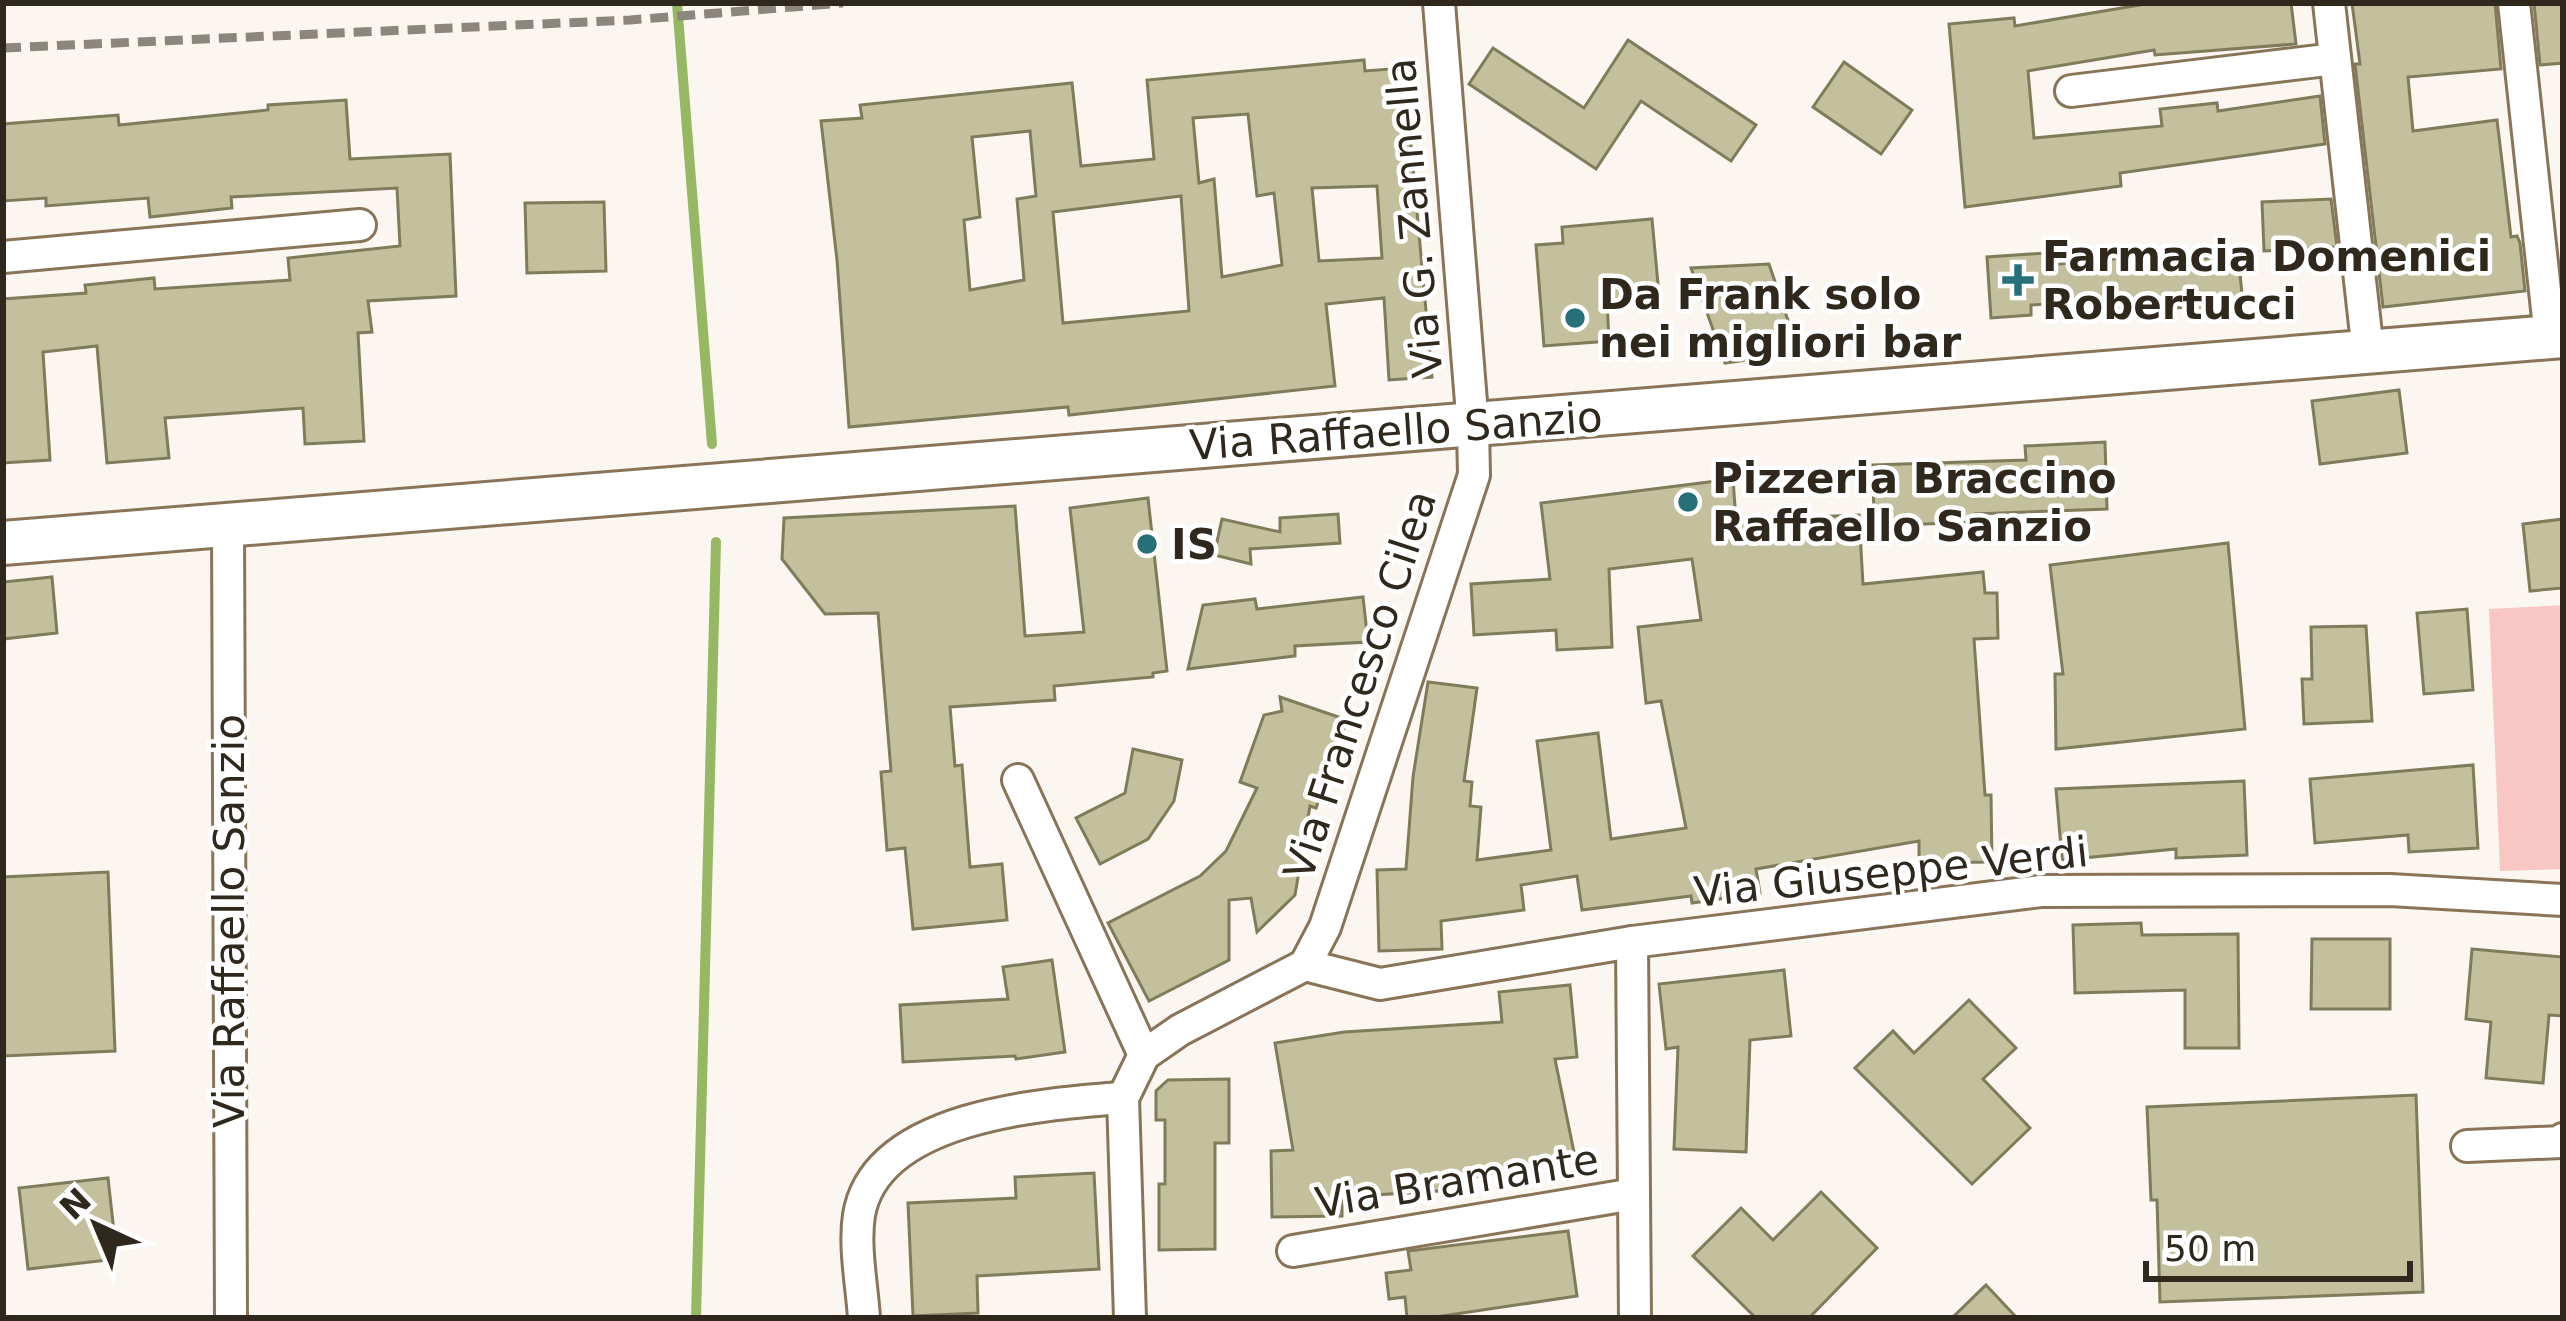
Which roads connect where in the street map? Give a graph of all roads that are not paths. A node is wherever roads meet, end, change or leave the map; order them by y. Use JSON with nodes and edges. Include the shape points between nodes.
{"nodes":[{"id":1,"x":1438,"y":3,"type":"edge"},
{"id":2,"x":2329,"y":3,"type":"edge"},
{"id":3,"x":2514,"y":3,"type":"edge"},
{"id":4,"x":2335,"y":58,"type":"junction"},
{"id":5,"x":2071,"y":91,"type":"dead end"},
{"id":6,"x":360,"y":225,"type":"dead end"},
{"id":7,"x":3,"y":257,"type":"edge"},
{"id":8,"x":2557,"y":337,"type":"edge"},
{"id":9,"x":2368,"y":352,"type":"junction"},
{"id":10,"x":1473,"y":427,"type":"junction"},
{"id":11,"x":228,"y":524,"type":"junction"},
{"id":12,"x":3,"y":543,"type":"edge"},
{"id":13,"x":1018,"y":780,"type":"dead end"},
{"id":14,"x":2563,"y":900,"type":"edge"},
{"id":15,"x":1633,"y":943,"type":"junction"},
{"id":16,"x":1306,"y":965,"type":"junction"},
{"id":17,"x":1144,"y":1055,"type":"junction"},
{"id":18,"x":1123,"y":1098,"type":"junction"},
{"id":19,"x":2563,"y":1139,"type":"edge"},
{"id":20,"x":2467,"y":1146,"type":"dead end"},
{"id":21,"x":1634,"y":1194,"type":"junction"},
{"id":22,"x":1293,"y":1250,"type":"dead end"},
{"id":23,"x":231,"y":1318,"type":"edge"},
{"id":24,"x":864,"y":1318,"type":"edge"},
{"id":25,"x":1130,"y":1318,"type":"edge"},
{"id":26,"x":1635,"y":1318,"type":"edge"}],
"edges":[{"from":1,"to":10,"type":"street","name":"Via G. Zannella"},
{"from":2,"to":4,"type":"street"},
{"from":3,"to":8,"type":"street"},
{"from":4,"to":5,"type":"street"},
{"from":4,"to":9,"type":"street"},
{"from":6,"to":7,"type":"street"},
{"from":8,"to":9,"type":"main road","name":"Via Raffaello Sanzio"},
{"from":9,"to":10,"type":"main road","name":"Via Raffaello Sanzio"},
{"from":10,"to":11,"type":"main road","name":"Via Raffaello Sanzio"},
{"from":10,"to":16,"type":"street","name":"Via Francesco Cilea","via":[[1474,475]]},
{"from":11,"to":12,"type":"main road","name":"Via Raffaello Sanzio"},
{"from":11,"to":23,"type":"street","name":"Via Raffaello Sanzio"},
{"from":13,"to":17,"type":"street"},
{"from":14,"to":15,"type":"street","name":"Via Giuseppe Verdi","via":[[2390,890],[2041,891]]},
{"from":15,"to":16,"type":"street","name":"Via Giuseppe Verdi","via":[[1380,984]]},
{"from":15,"to":21,"type":"street","name":"Via Bramante"},
{"from":16,"to":17,"type":"street"},
{"from":17,"to":18,"type":"street"},
{"from":18,"to":24,"type":"street","via":[[1038,1105],[920,1137],[877,1174],[860,1214]]},
{"from":18,"to":25,"type":"street"},
{"from":19,"to":20,"type":"street"},
{"from":21,"to":22,"type":"street","name":"Via Bramante"},
{"from":21,"to":26,"type":"street","name":"Via Bramante"}]}
